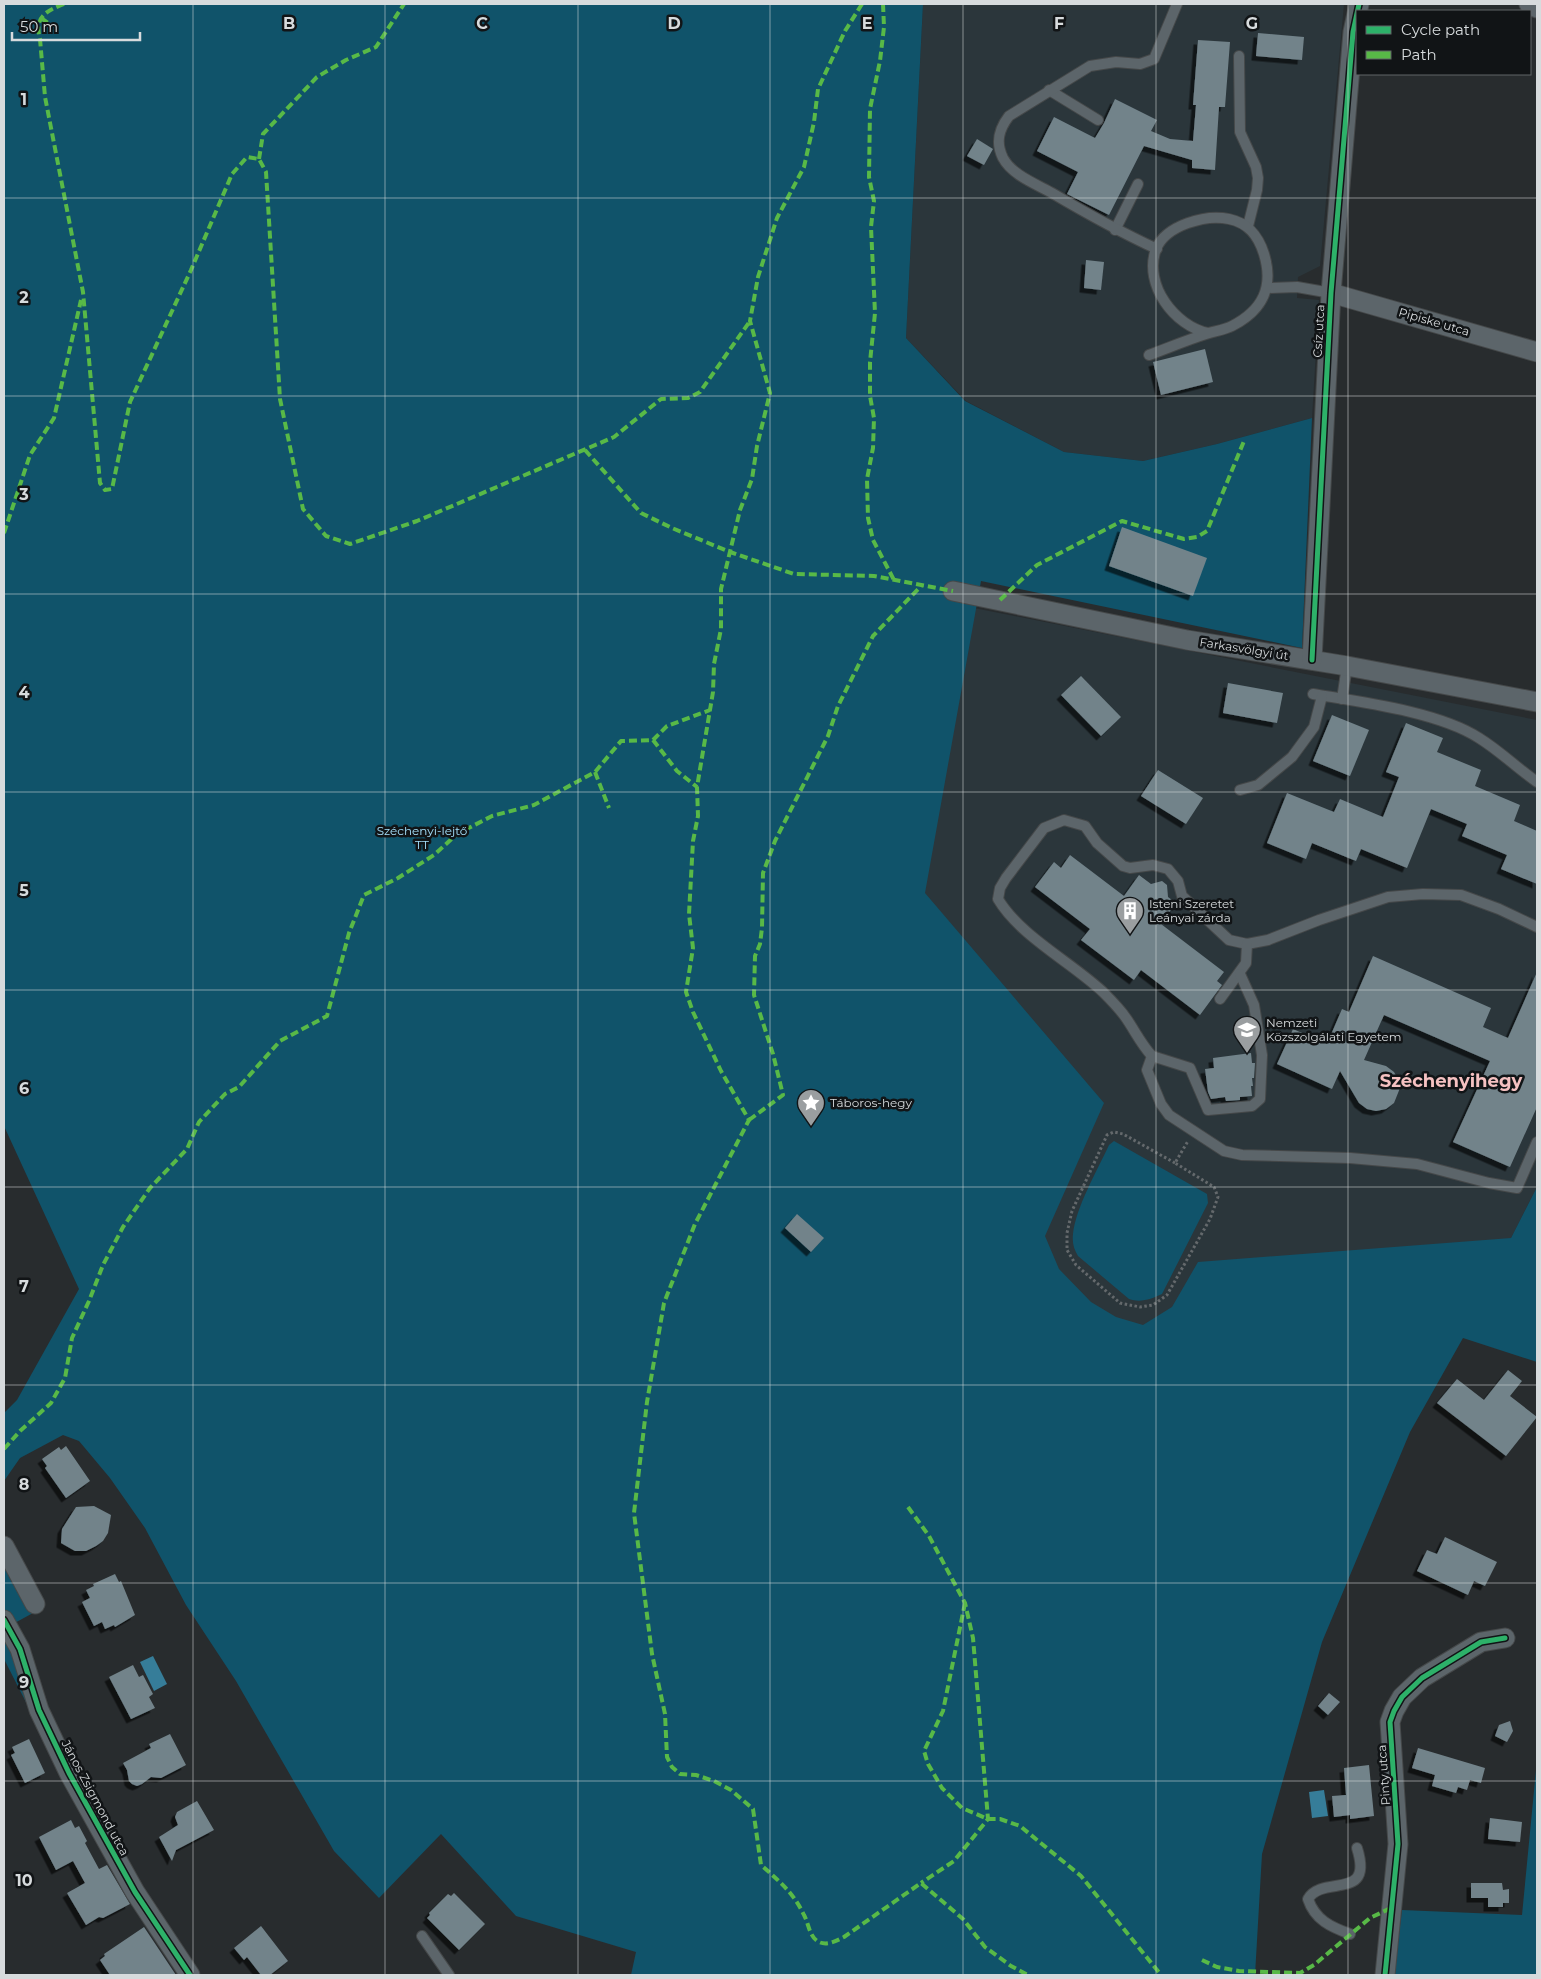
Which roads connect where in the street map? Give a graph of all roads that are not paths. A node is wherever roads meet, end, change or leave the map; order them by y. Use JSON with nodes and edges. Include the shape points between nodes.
{"nodes":[{"id":1,"x":1177,"y":4,"type":"edge"},
{"id":2,"x":1529,"y":4,"type":"edge"},
{"id":3,"x":1537,"y":8,"type":"edge"},
{"id":4,"x":1356,"y":18,"type":"edge"},
{"id":5,"x":1238,"y":56,"type":"dead end"},
{"id":6,"x":1049,"y":90,"type":"junction"},
{"id":7,"x":1098,"y":120,"type":"dead end"},
{"id":8,"x":1138,"y":184,"type":"dead end"},
{"id":9,"x":1248,"y":226,"type":"junction"},
{"id":10,"x":1115,"y":230,"type":"junction"},
{"id":11,"x":1156,"y":249,"type":"junction"},
{"id":12,"x":1267,"y":288,"type":"junction"},
{"id":13,"x":1331,"y":293,"type":"junction"},
{"id":14,"x":1208,"y":333,"type":"junction"},
{"id":15,"x":1537,"y":352,"type":"edge"},
{"id":16,"x":1149,"y":355,"type":"dead end"},
{"id":17,"x":953,"y":590,"type":"dead end"},
{"id":18,"x":1312,"y":660,"type":"junction"},
{"id":19,"x":1348,"y":666,"type":"junction"},
{"id":20,"x":1342,"y":699,"type":"junction"},
{"id":21,"x":1537,"y":702,"type":"edge"},
{"id":22,"x":1537,"y":782,"type":"edge"},
{"id":23,"x":1240,"y":790,"type":"dead end"},
{"id":24,"x":1537,"y":927,"type":"edge"},
{"id":25,"x":1247,"y":944,"type":"junction"},
{"id":26,"x":1240,"y":974,"type":"junction"},
{"id":27,"x":1220,"y":999,"type":"dead end"},
{"id":28,"x":1152,"y":1056,"type":"junction"},
{"id":29,"x":1537,"y":1142,"type":"edge"},
{"id":30,"x":4,"y":1546,"type":"edge"},
{"id":31,"x":34,"y":1604,"type":"dead end"},
{"id":32,"x":4,"y":1620,"type":"edge"},
{"id":33,"x":1505,"y":1638,"type":"dead end"},
{"id":34,"x":1357,"y":1848,"type":"dead end"},
{"id":35,"x":1350,"y":1934,"type":"dead end"},
{"id":36,"x":422,"y":1936,"type":"dead end"},
{"id":37,"x":190,"y":1975,"type":"edge"},
{"id":38,"x":449,"y":1975,"type":"edge"},
{"id":39,"x":1385,"y":1975,"type":"edge"}],
"edges":[{"from":1,"to":6,"type":"lane","via":[[1154,59],[1140,64],[1100,63]]},
{"from":2,"to":3,"type":"street"},
{"from":4,"to":13,"type":"street","name":"Csíz utca"},
{"from":5,"to":9,"type":"lane","via":[[1240,132],[1258,178]]},
{"from":6,"to":7,"type":"lane"},
{"from":6,"to":10,"type":"lane","via":[[1009,116],[1002,125],[998,141],[1003,158],[1016,172]]},
{"from":8,"to":10,"type":"lane"},
{"from":9,"to":11,"type":"lane","via":[[1226,218],[1202,218],[1172,232]]},
{"from":9,"to":12,"type":"lane","via":[[1262,248],[1268,269]]},
{"from":10,"to":11,"type":"lane"},
{"from":11,"to":14,"type":"lane","via":[[1155,277],[1164,302],[1185,323]]},
{"from":12,"to":13,"type":"lane"},
{"from":12,"to":14,"type":"lane","via":[[1257,306],[1243,319]]},
{"from":13,"to":15,"type":"street","name":"Pipiske utca"},
{"from":13,"to":18,"type":"street","name":"Csíz utca"},
{"from":14,"to":16,"type":"lane"},
{"from":17,"to":18,"type":"street","name":"Farkasvölgyi út","via":[[1187,640]]},
{"from":18,"to":19,"type":"street","name":"Farkasvölgyi út"},
{"from":19,"to":20,"type":"lane"},
{"from":19,"to":21,"type":"street","name":"Farkasvölgyi út"},
{"from":20,"to":22,"type":"lane","via":[[1445,722],[1479,738]]},
{"from":20,"to":23,"type":"lane","via":[[1318,695],[1314,727],[1292,757],[1258,785]]},
{"from":24,"to":25,"type":"lane","via":[[1461,895],[1405,895],[1388,897],[1268,940]]},
{"from":25,"to":26,"type":"lane","via":[[1246,963]]},
{"from":25,"to":28,"type":"lane","via":[[1229,940],[1193,908],[1182,896],[1178,881],[1168,869],[1123,866],[1097,843],[1085,826],[1064,820],[1044,828],[1006,878],[998,899],[1013,920],[1104,994],[1126,1018]]},
{"from":26,"to":27,"type":"lane"},
{"from":26,"to":28,"type":"lane","via":[[1254,1005],[1262,1055],[1260,1099],[1252,1106],[1208,1110],[1190,1068]]},
{"from":28,"to":29,"type":"lane","via":[[1147,1070],[1160,1104],[1169,1115],[1224,1150],[1242,1155],[1350,1158],[1417,1164],[1517,1188]]},
{"from":30,"to":31,"type":"street"},
{"from":32,"to":37,"type":"street","name":"János Zsigmond utca","via":[[20,1649],[39,1710],[69,1774],[135,1892]]},
{"from":33,"to":39,"type":"street","name":"Pinty utca","via":[[1481,1642],[1422,1678],[1402,1697],[1394,1710],[1390,1722],[1398,1844]]},
{"from":34,"to":35,"type":"lane","via":[[1361,1861],[1359,1875],[1340,1887],[1318,1888],[1308,1898],[1318,1918]]},
{"from":36,"to":38,"type":"lane"}]}
